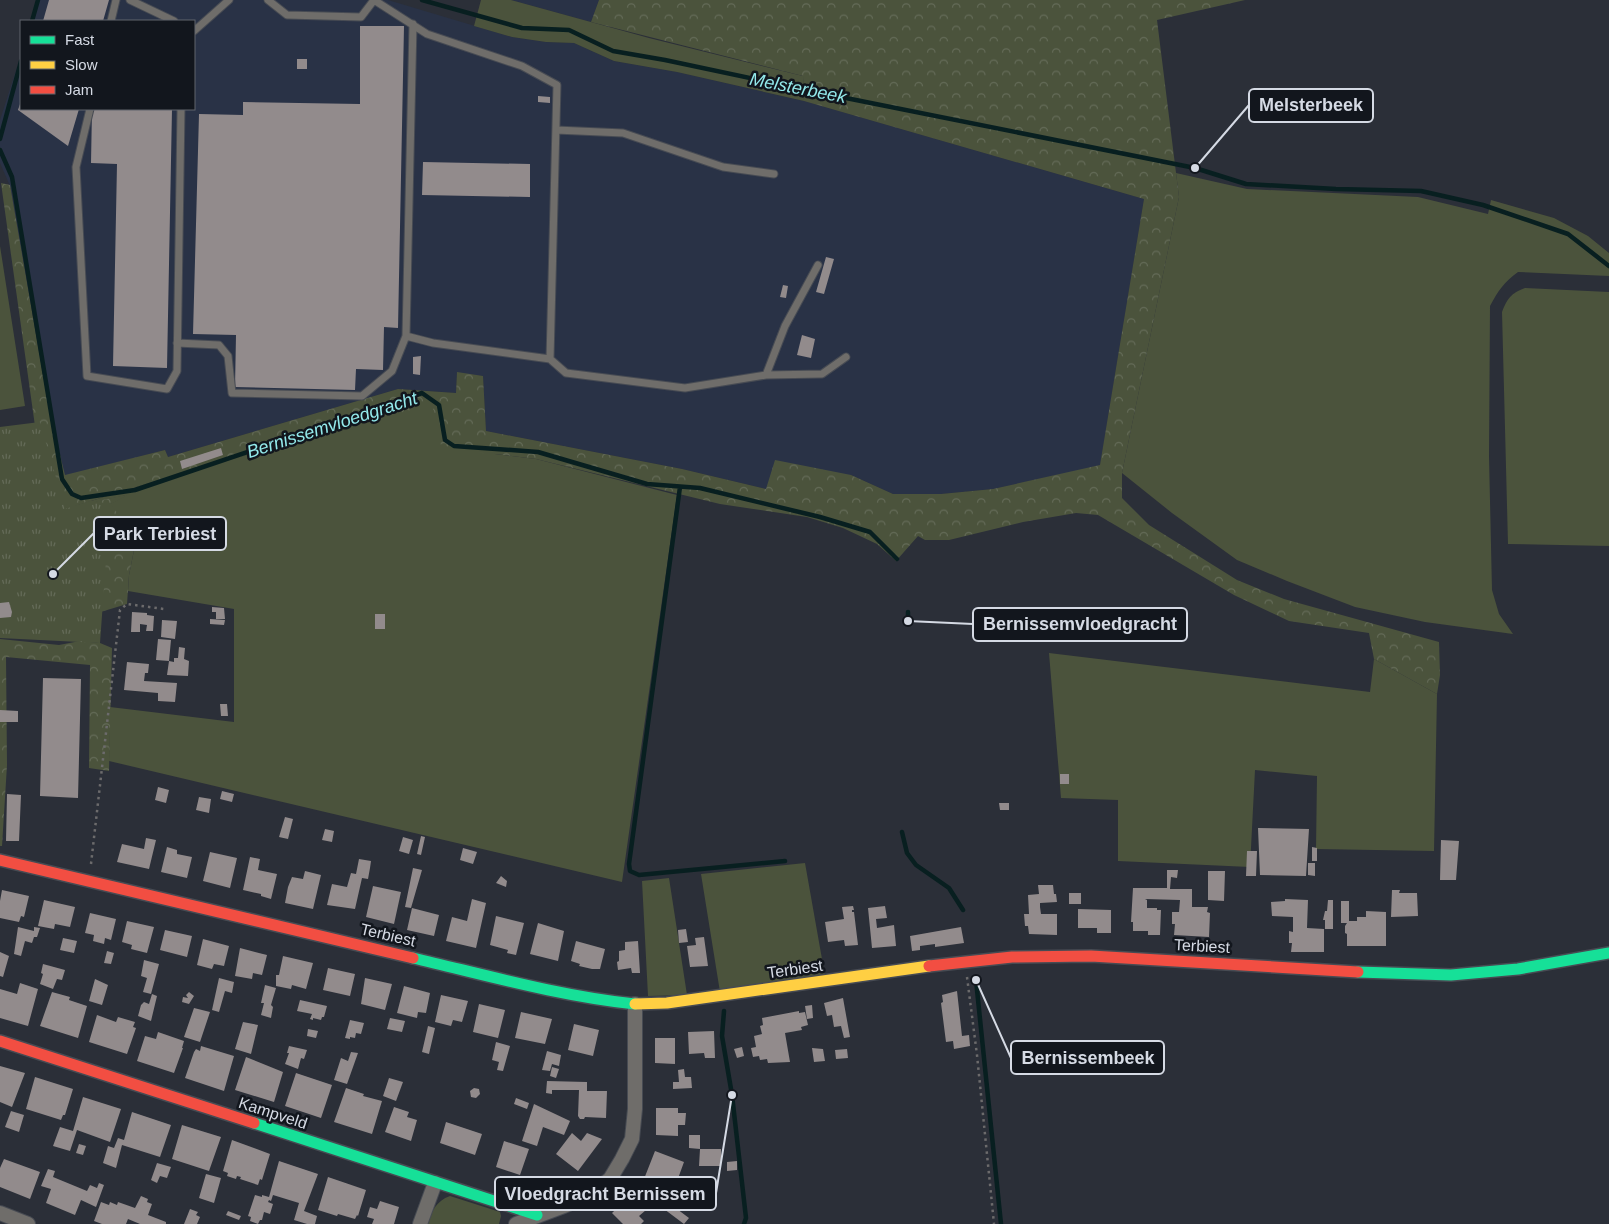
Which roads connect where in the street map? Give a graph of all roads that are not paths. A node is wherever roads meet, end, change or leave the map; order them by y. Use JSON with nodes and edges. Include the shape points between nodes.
{"nodes":[{"id":1,"x":116,"y":0,"type":"edge"},
{"id":2,"x":130,"y":0,"type":"edge"},
{"id":3,"x":229,"y":0,"type":"edge"},
{"id":4,"x":268,"y":0,"type":"edge"},
{"id":5,"x":111,"y":20,"type":"edge"},
{"id":6,"x":172,"y":20,"type":"edge"},
{"id":7,"x":412,"y":24,"type":"junction"},
{"id":8,"x":195,"y":31,"type":"edge"},
{"id":9,"x":90,"y":110,"type":"edge"},
{"id":10,"x":181,"y":110,"type":"edge"},
{"id":11,"x":556,"y":130,"type":"junction"},
{"id":12,"x":774,"y":174,"type":"dead end"},
{"id":13,"x":818,"y":265,"type":"dead end"},
{"id":14,"x":406,"y":336,"type":"junction"},
{"id":15,"x":178,"y":344,"type":"junction"},
{"id":16,"x":846,"y":357,"type":"dead end"},
{"id":17,"x":550,"y":359,"type":"junction"},
{"id":18,"x":766,"y":375,"type":"junction"},
{"id":19,"x":0,"y":860,"type":"edge"},
{"id":20,"x":1609,"y":954,"type":"edge"},
{"id":21,"x":635,"y":1004,"type":"junction"},
{"id":22,"x":0,"y":1041,"type":"edge"},
{"id":23,"x":435,"y":1183,"type":"junction"},
{"id":24,"x":0,"y":1213,"type":"edge"},
{"id":25,"x":537,"y":1215,"type":"junction"},
{"id":26,"x":28,"y":1224,"type":"edge"},
{"id":27,"x":420,"y":1224,"type":"edge"},
{"id":28,"x":516,"y":1224,"type":"edge"}],
"edges":[{"from":1,"to":5,"type":"lane"},
{"from":2,"to":6,"type":"lane"},
{"from":3,"to":8,"type":"lane"},
{"from":4,"to":7,"type":"lane","via":[[287,15],[361,17],[374,0]]},
{"from":7,"to":11,"type":"lane","via":[[427,34],[522,66],[557,85]]},
{"from":7,"to":14,"type":"lane"},
{"from":9,"to":15,"type":"lane","via":[[76,167],[87,376],[167,389],[177,371]]},
{"from":10,"to":15,"type":"lane"},
{"from":11,"to":12,"type":"lane","via":[[623,133],[723,166]]},
{"from":11,"to":17,"type":"lane"},
{"from":13,"to":18,"type":"lane","via":[[785,326]]},
{"from":14,"to":15,"type":"lane","via":[[392,371],[362,396],[232,393],[228,356],[219,345]]},
{"from":14,"to":17,"type":"lane"},
{"from":16,"to":18,"type":"lane","via":[[822,374]]},
{"from":17,"to":18,"type":"lane","via":[[566,373],[685,388]]},
{"from":19,"to":21,"type":"street","name":"Terbiest","via":[[557,992]]},
{"from":20,"to":21,"type":"street","name":"Terbiest","via":[[1518,969],[1451,975],[1091,956],[1012,957],[667,1003]]},
{"from":21,"to":25,"type":"street","via":[[632,1139],[610,1179],[592,1194]]},
{"from":22,"to":23,"type":"street","name":"Kampveld"},
{"from":23,"to":25,"type":"street","name":"Kampveld"},
{"from":23,"to":27,"type":"street"},
{"from":24,"to":26,"type":"street"},
{"from":25,"to":28,"type":"street"}]}
